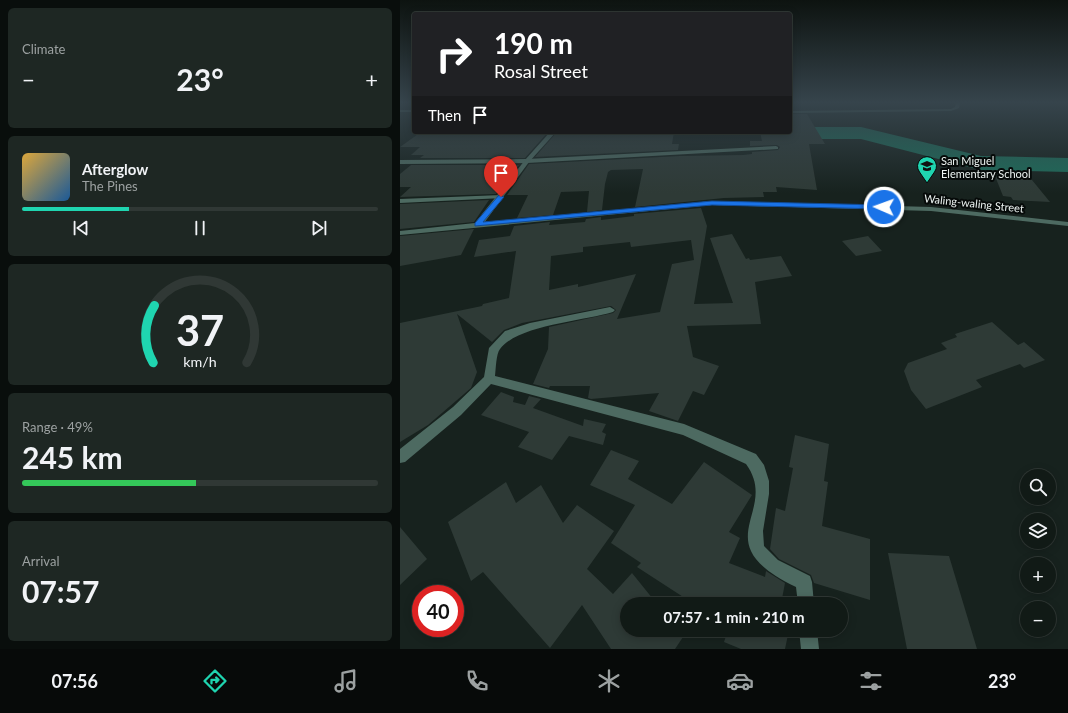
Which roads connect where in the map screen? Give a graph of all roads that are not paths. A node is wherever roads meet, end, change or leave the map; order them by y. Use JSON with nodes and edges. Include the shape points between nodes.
{"nodes":[{"id":1,"x":551,"y":134,"type":"edge"},
{"id":2,"x":776,"y":148,"type":"dead end"},
{"id":3,"x":526,"y":161,"type":"junction"},
{"id":4,"x":400,"y":162,"type":"edge"},
{"id":5,"x":501,"y":197,"type":"junction"},
{"id":6,"x":400,"y":200,"type":"edge"},
{"id":7,"x":1068,"y":224,"type":"edge"},
{"id":8,"x":478,"y":225,"type":"junction"},
{"id":9,"x":400,"y":233,"type":"edge"},
{"id":10,"x":610,"y":310,"type":"dead end"},
{"id":11,"x":489,"y":379,"type":"junction"},
{"id":12,"x":400,"y":457,"type":"edge"},
{"id":13,"x":805,"y":597,"type":"edge"},
{"id":14,"x":809,"y":637,"type":"edge"},
{"id":15,"x":810,"y":649,"type":"edge"}],
"edges":[{"from":1,"to":3,"type":"street"},
{"from":2,"to":3,"type":"street"},
{"from":3,"to":4,"type":"street"},
{"from":3,"to":5,"type":"street"},
{"from":5,"to":6,"type":"street"},
{"from":5,"to":8,"type":"street"},
{"from":7,"to":8,"type":"street","name":"Waling-waling Street","via":[[931,208],[712,203]]},
{"from":8,"to":9,"type":"street","name":"Waling-waling Street"},
{"from":10,"to":11,"type":"street","via":[[509,334],[494,348]]},
{"from":11,"to":12,"type":"street","via":[[457,411]]},
{"from":11,"to":13,"type":"street","via":[[684,430],[751,459],[759,466],[761,472],[762,496],[756,534],[758,550],[774,567],[804,582]]},
{"from":14,"to":15,"type":"street"}]}
